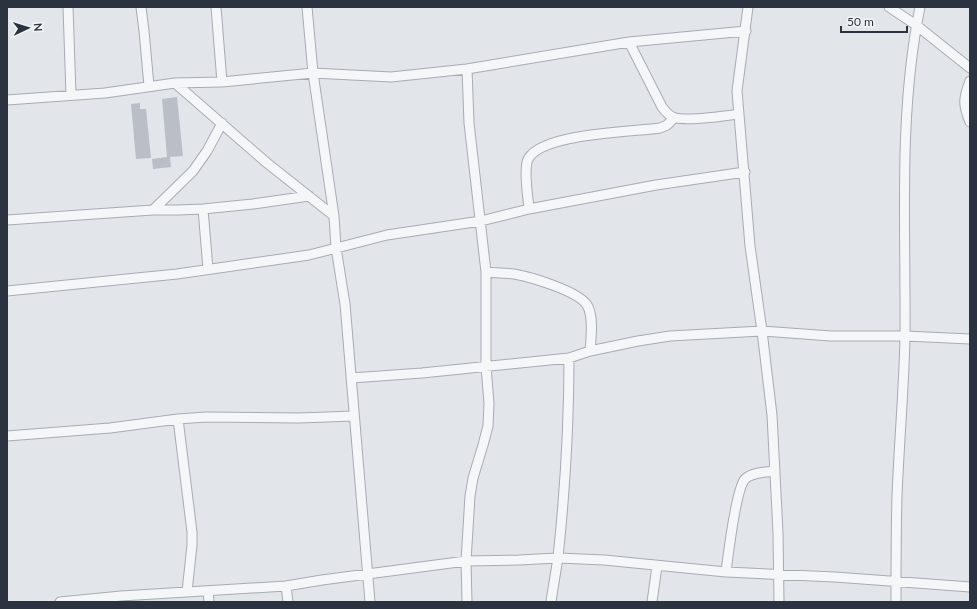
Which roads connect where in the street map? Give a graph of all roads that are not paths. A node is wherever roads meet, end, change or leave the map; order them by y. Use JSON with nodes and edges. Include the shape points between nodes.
{"nodes":[{"id":1,"x":68,"y":7,"type":"edge"},
{"id":2,"x":141,"y":7,"type":"edge"},
{"id":3,"x":216,"y":7,"type":"edge"},
{"id":4,"x":306,"y":7,"type":"edge"},
{"id":5,"x":748,"y":7,"type":"edge"},
{"id":6,"x":889,"y":7,"type":"edge"},
{"id":7,"x":920,"y":7,"type":"edge"},
{"id":8,"x":916,"y":25,"type":"junction"},
{"id":9,"x":746,"y":31,"type":"junction"},
{"id":10,"x":629,"y":42,"type":"junction"},
{"id":11,"x":970,"y":68,"type":"edge"},
{"id":12,"x":467,"y":70,"type":"junction"},
{"id":13,"x":313,"y":73,"type":"junction"},
{"id":14,"x":970,"y":81,"type":"edge"},
{"id":15,"x":222,"y":82,"type":"junction"},
{"id":16,"x":175,"y":83,"type":"junction"},
{"id":17,"x":149,"y":86,"type":"junction"},
{"id":18,"x":71,"y":95,"type":"junction"},
{"id":19,"x":7,"y":100,"type":"edge"},
{"id":20,"x":739,"y":114,"type":"junction"},
{"id":21,"x":674,"y":118,"type":"junction"},
{"id":22,"x":970,"y":122,"type":"edge"},
{"id":23,"x":222,"y":123,"type":"junction"},
{"id":24,"x":744,"y":172,"type":"junction"},
{"id":25,"x":309,"y":196,"type":"junction"},
{"id":26,"x":203,"y":209,"type":"junction"},
{"id":27,"x":529,"y":209,"type":"junction"},
{"id":28,"x":153,"y":210,"type":"junction"},
{"id":29,"x":334,"y":216,"type":"junction"},
{"id":30,"x":7,"y":220,"type":"edge"},
{"id":31,"x":481,"y":220,"type":"junction"},
{"id":32,"x":336,"y":248,"type":"junction"},
{"id":33,"x":208,"y":269,"type":"junction"},
{"id":34,"x":486,"y":272,"type":"junction"},
{"id":35,"x":7,"y":291,"type":"edge"},
{"id":36,"x":762,"y":331,"type":"junction"},
{"id":37,"x":905,"y":336,"type":"junction"},
{"id":38,"x":970,"y":339,"type":"edge"},
{"id":39,"x":590,"y":351,"type":"junction"},
{"id":40,"x":569,"y":358,"type":"junction"},
{"id":41,"x":486,"y":367,"type":"junction"},
{"id":42,"x":351,"y":378,"type":"junction"},
{"id":43,"x":354,"y":416,"type":"junction"},
{"id":44,"x":178,"y":419,"type":"junction"},
{"id":45,"x":7,"y":436,"type":"edge"},
{"id":46,"x":775,"y":471,"type":"junction"},
{"id":47,"x":558,"y":558,"type":"junction"},
{"id":48,"x":466,"y":561,"type":"junction"},
{"id":49,"x":657,"y":566,"type":"junction"},
{"id":50,"x":726,"y":572,"type":"junction"},
{"id":51,"x":368,"y":574,"type":"junction"},
{"id":52,"x":779,"y":574,"type":"junction"},
{"id":53,"x":896,"y":582,"type":"junction"},
{"id":54,"x":286,"y":586,"type":"junction"},
{"id":55,"x":970,"y":587,"type":"edge"},
{"id":56,"x":208,"y":591,"type":"junction"},
{"id":57,"x":186,"y":592,"type":"junction"},
{"id":58,"x":122,"y":599,"type":"edge"},
{"id":59,"x":60,"y":602,"type":"edge"},
{"id":60,"x":209,"y":602,"type":"edge"},
{"id":61,"x":288,"y":602,"type":"edge"},
{"id":62,"x":370,"y":602,"type":"edge"},
{"id":63,"x":467,"y":602,"type":"edge"},
{"id":64,"x":551,"y":602,"type":"edge"},
{"id":65,"x":652,"y":602,"type":"edge"},
{"id":66,"x":779,"y":602,"type":"edge"},
{"id":67,"x":896,"y":602,"type":"edge"}],
"edges":[{"from":1,"to":18,"type":"street"},
{"from":2,"to":17,"type":"street"},
{"from":3,"to":15,"type":"street"},
{"from":4,"to":13,"type":"street"},
{"from":5,"to":9,"type":"street"},
{"from":6,"to":8,"type":"street"},
{"from":7,"to":8,"type":"street"},
{"from":8,"to":11,"type":"street"},
{"from":8,"to":37,"type":"street","via":[[906,115]]},
{"from":9,"to":10,"type":"street"},
{"from":9,"to":20,"type":"street","via":[[737,91]]},
{"from":10,"to":12,"type":"street"},
{"from":10,"to":21,"type":"street","via":[[662,107]]},
{"from":12,"to":13,"type":"street","via":[[390,77]]},
{"from":12,"to":31,"type":"street","via":[[469,123]]},
{"from":13,"to":15,"type":"street"},
{"from":13,"to":29,"type":"street"},
{"from":14,"to":22,"type":"street","via":[[964,95],[964,108]]},
{"from":15,"to":16,"type":"street"},
{"from":16,"to":17,"type":"street"},
{"from":16,"to":23,"type":"street"},
{"from":17,"to":18,"type":"street"},
{"from":18,"to":19,"type":"street"},
{"from":20,"to":21,"type":"street"},
{"from":20,"to":24,"type":"street"},
{"from":21,"to":27,"type":"street","via":[[667,126],[660,128],[561,140],[539,149],[527,161]]},
{"from":23,"to":25,"type":"street"},
{"from":23,"to":28,"type":"street","via":[[193,171]]},
{"from":24,"to":27,"type":"street","via":[[656,185]]},
{"from":24,"to":36,"type":"street","via":[[750,246]]},
{"from":25,"to":26,"type":"street"},
{"from":25,"to":29,"type":"street"},
{"from":26,"to":28,"type":"street"},
{"from":26,"to":33,"type":"street"},
{"from":27,"to":31,"type":"street"},
{"from":28,"to":30,"type":"street"},
{"from":29,"to":32,"type":"street"},
{"from":31,"to":32,"type":"street","via":[[387,235]]},
{"from":31,"to":34,"type":"street"},
{"from":32,"to":33,"type":"street","via":[[309,255]]},
{"from":32,"to":42,"type":"street","via":[[345,304]]},
{"from":33,"to":35,"type":"street"},
{"from":34,"to":39,"type":"street","via":[[515,274],[580,298],[588,306],[591,319]]},
{"from":34,"to":41,"type":"street"},
{"from":36,"to":37,"type":"street","via":[[831,336]]},
{"from":36,"to":39,"type":"street","via":[[670,336]]},
{"from":36,"to":46,"type":"street","via":[[772,415]]},
{"from":37,"to":38,"type":"street"},
{"from":37,"to":53,"type":"street","via":[[897,498]]},
{"from":39,"to":40,"type":"street"},
{"from":40,"to":41,"type":"street"},
{"from":40,"to":47,"type":"street","via":[[569,409]]},
{"from":41,"to":42,"type":"street"},
{"from":41,"to":48,"type":"street","via":[[488,426],[470,496]]},
{"from":42,"to":43,"type":"street"},
{"from":43,"to":44,"type":"street"},
{"from":43,"to":51,"type":"street"},
{"from":44,"to":45,"type":"street","via":[[110,428]]},
{"from":44,"to":57,"type":"street","via":[[192,532]]},
{"from":46,"to":50,"type":"street","via":[[752,475],[745,479],[739,493]]},
{"from":46,"to":52,"type":"street"},
{"from":47,"to":48,"type":"street"},
{"from":47,"to":49,"type":"street"},
{"from":47,"to":64,"type":"street"},
{"from":48,"to":51,"type":"street"},
{"from":48,"to":63,"type":"street"},
{"from":49,"to":50,"type":"street"},
{"from":49,"to":65,"type":"street"},
{"from":50,"to":52,"type":"street"},
{"from":51,"to":54,"type":"street"},
{"from":51,"to":62,"type":"street"},
{"from":52,"to":53,"type":"street"},
{"from":52,"to":66,"type":"street"},
{"from":53,"to":55,"type":"street"},
{"from":53,"to":67,"type":"street"},
{"from":54,"to":56,"type":"street"},
{"from":54,"to":61,"type":"street"},
{"from":56,"to":57,"type":"street"},
{"from":56,"to":60,"type":"street"},
{"from":57,"to":58,"type":"street"},
{"from":58,"to":59,"type":"street"}]}
